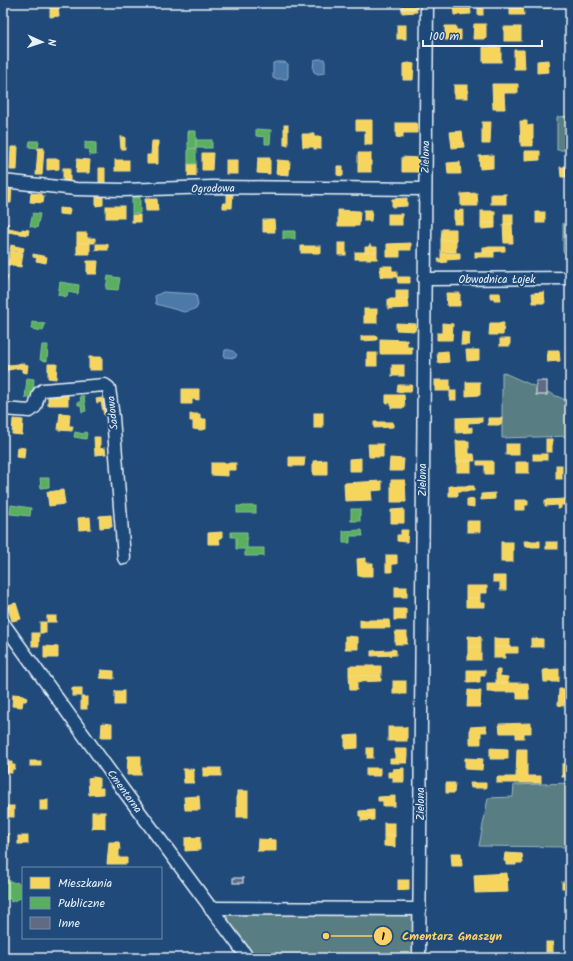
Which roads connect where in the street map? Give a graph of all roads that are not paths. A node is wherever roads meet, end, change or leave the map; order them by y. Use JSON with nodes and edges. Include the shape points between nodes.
{"nodes":[{"id":1,"x":427,"y":3,"type":"edge"},
{"id":2,"x":3,"y":181,"type":"edge"},
{"id":3,"x":424,"y":189,"type":"junction"},
{"id":4,"x":570,"y":278,"type":"edge"},
{"id":5,"x":424,"y":279,"type":"junction"},
{"id":6,"x":3,"y":409,"type":"edge"},
{"id":7,"x":124,"y":558,"type":"dead end"},
{"id":8,"x":3,"y":623,"type":"edge"},
{"id":9,"x":210,"y":908,"type":"junction"},
{"id":10,"x":420,"y":909,"type":"junction"},
{"id":11,"x":248,"y":958,"type":"edge"},
{"id":12,"x":419,"y":958,"type":"edge"}],
"edges":[{"from":1,"to":3,"type":"street","name":"Zielona"},
{"from":2,"to":3,"type":"street","name":"Ogrodowa","via":[[123,190],[212,187]]},
{"from":3,"to":5,"type":"street","name":"Zielona"},
{"from":4,"to":5,"type":"street","name":"Obwodnica Łojek"},
{"from":5,"to":10,"type":"street","name":"Zielona"},
{"from":6,"to":7,"type":"street","name":"Sadowa","via":[[30,411],[35,407],[39,393],[44,390],[105,385],[109,388]]},
{"from":8,"to":9,"type":"street","name":"Cmentarna"},
{"from":9,"to":10,"type":"street"},
{"from":9,"to":11,"type":"street","name":"Cmentarna"},
{"from":10,"to":12,"type":"street","name":"Zielona"}]}
